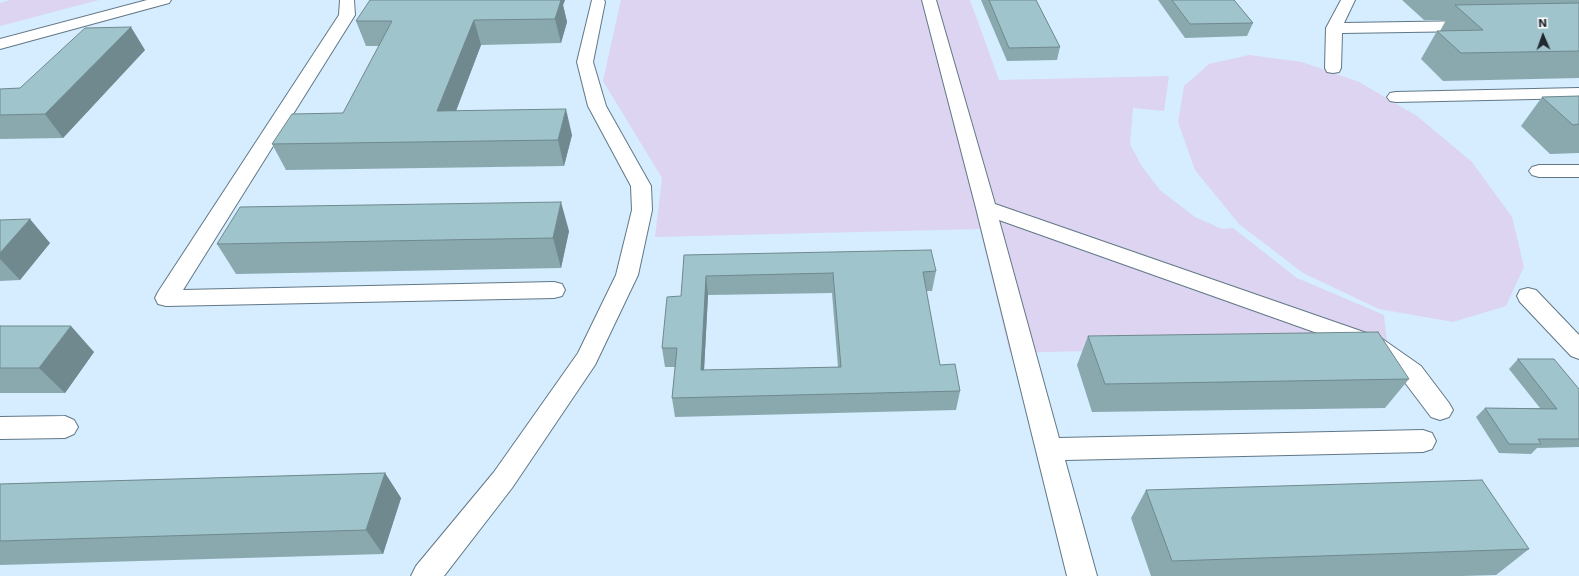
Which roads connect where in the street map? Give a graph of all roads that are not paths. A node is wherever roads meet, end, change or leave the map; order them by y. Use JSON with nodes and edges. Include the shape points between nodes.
{"nodes":[{"id":1,"x":130,"y":0,"type":"edge"},
{"id":2,"x":164,"y":0,"type":"edge"},
{"id":3,"x":347,"y":0,"type":"edge"},
{"id":4,"x":929,"y":0,"type":"edge"},
{"id":5,"x":1348,"y":0,"type":"edge"},
{"id":6,"x":598,"y":2,"type":"dead end"},
{"id":7,"x":1484,"y":26,"type":"edge"},
{"id":8,"x":1334,"y":28,"type":"junction"},
{"id":9,"x":0,"y":34,"type":"edge"},
{"id":10,"x":0,"y":44,"type":"edge"},
{"id":11,"x":1333,"y":68,"type":"dead end"},
{"id":12,"x":1579,"y":93,"type":"edge"},
{"id":13,"x":1396,"y":97,"type":"dead end"},
{"id":14,"x":1579,"y":170,"type":"edge"},
{"id":15,"x":1539,"y":171,"type":"dead end"},
{"id":16,"x":986,"y":208,"type":"junction"},
{"id":17,"x":554,"y":290,"type":"dead end"},
{"id":18,"x":1528,"y":296,"type":"dead end"},
{"id":19,"x":1579,"y":350,"type":"edge"},
{"id":20,"x":1440,"y":410,"type":"dead end"},
{"id":21,"x":65,"y":427,"type":"dead end"},
{"id":22,"x":0,"y":428,"type":"edge"},
{"id":23,"x":1423,"y":441,"type":"dead end"},
{"id":24,"x":1049,"y":449,"type":"junction"},
{"id":25,"x":426,"y":576,"type":"edge"},
{"id":26,"x":1082,"y":576,"type":"edge"}],
"edges":[{"from":1,"to":9,"type":"street"},
{"from":2,"to":10,"type":"street"},
{"from":3,"to":17,"type":"street","via":[[347,15],[166,298]]},
{"from":4,"to":16,"type":"street"},
{"from":5,"to":8,"type":"street"},
{"from":6,"to":25,"type":"street","via":[[585,62],[597,106],[641,186],[642,210],[627,275],[587,358],[503,480]]},
{"from":7,"to":8,"type":"street"},
{"from":8,"to":11,"type":"street"},
{"from":12,"to":13,"type":"street"},
{"from":14,"to":15,"type":"street"},
{"from":16,"to":20,"type":"street","via":[[1373,344],[1412,373]]},
{"from":16,"to":24,"type":"street"},
{"from":18,"to":19,"type":"street"},
{"from":21,"to":22,"type":"street"},
{"from":23,"to":24,"type":"street"},
{"from":24,"to":26,"type":"street"}]}
